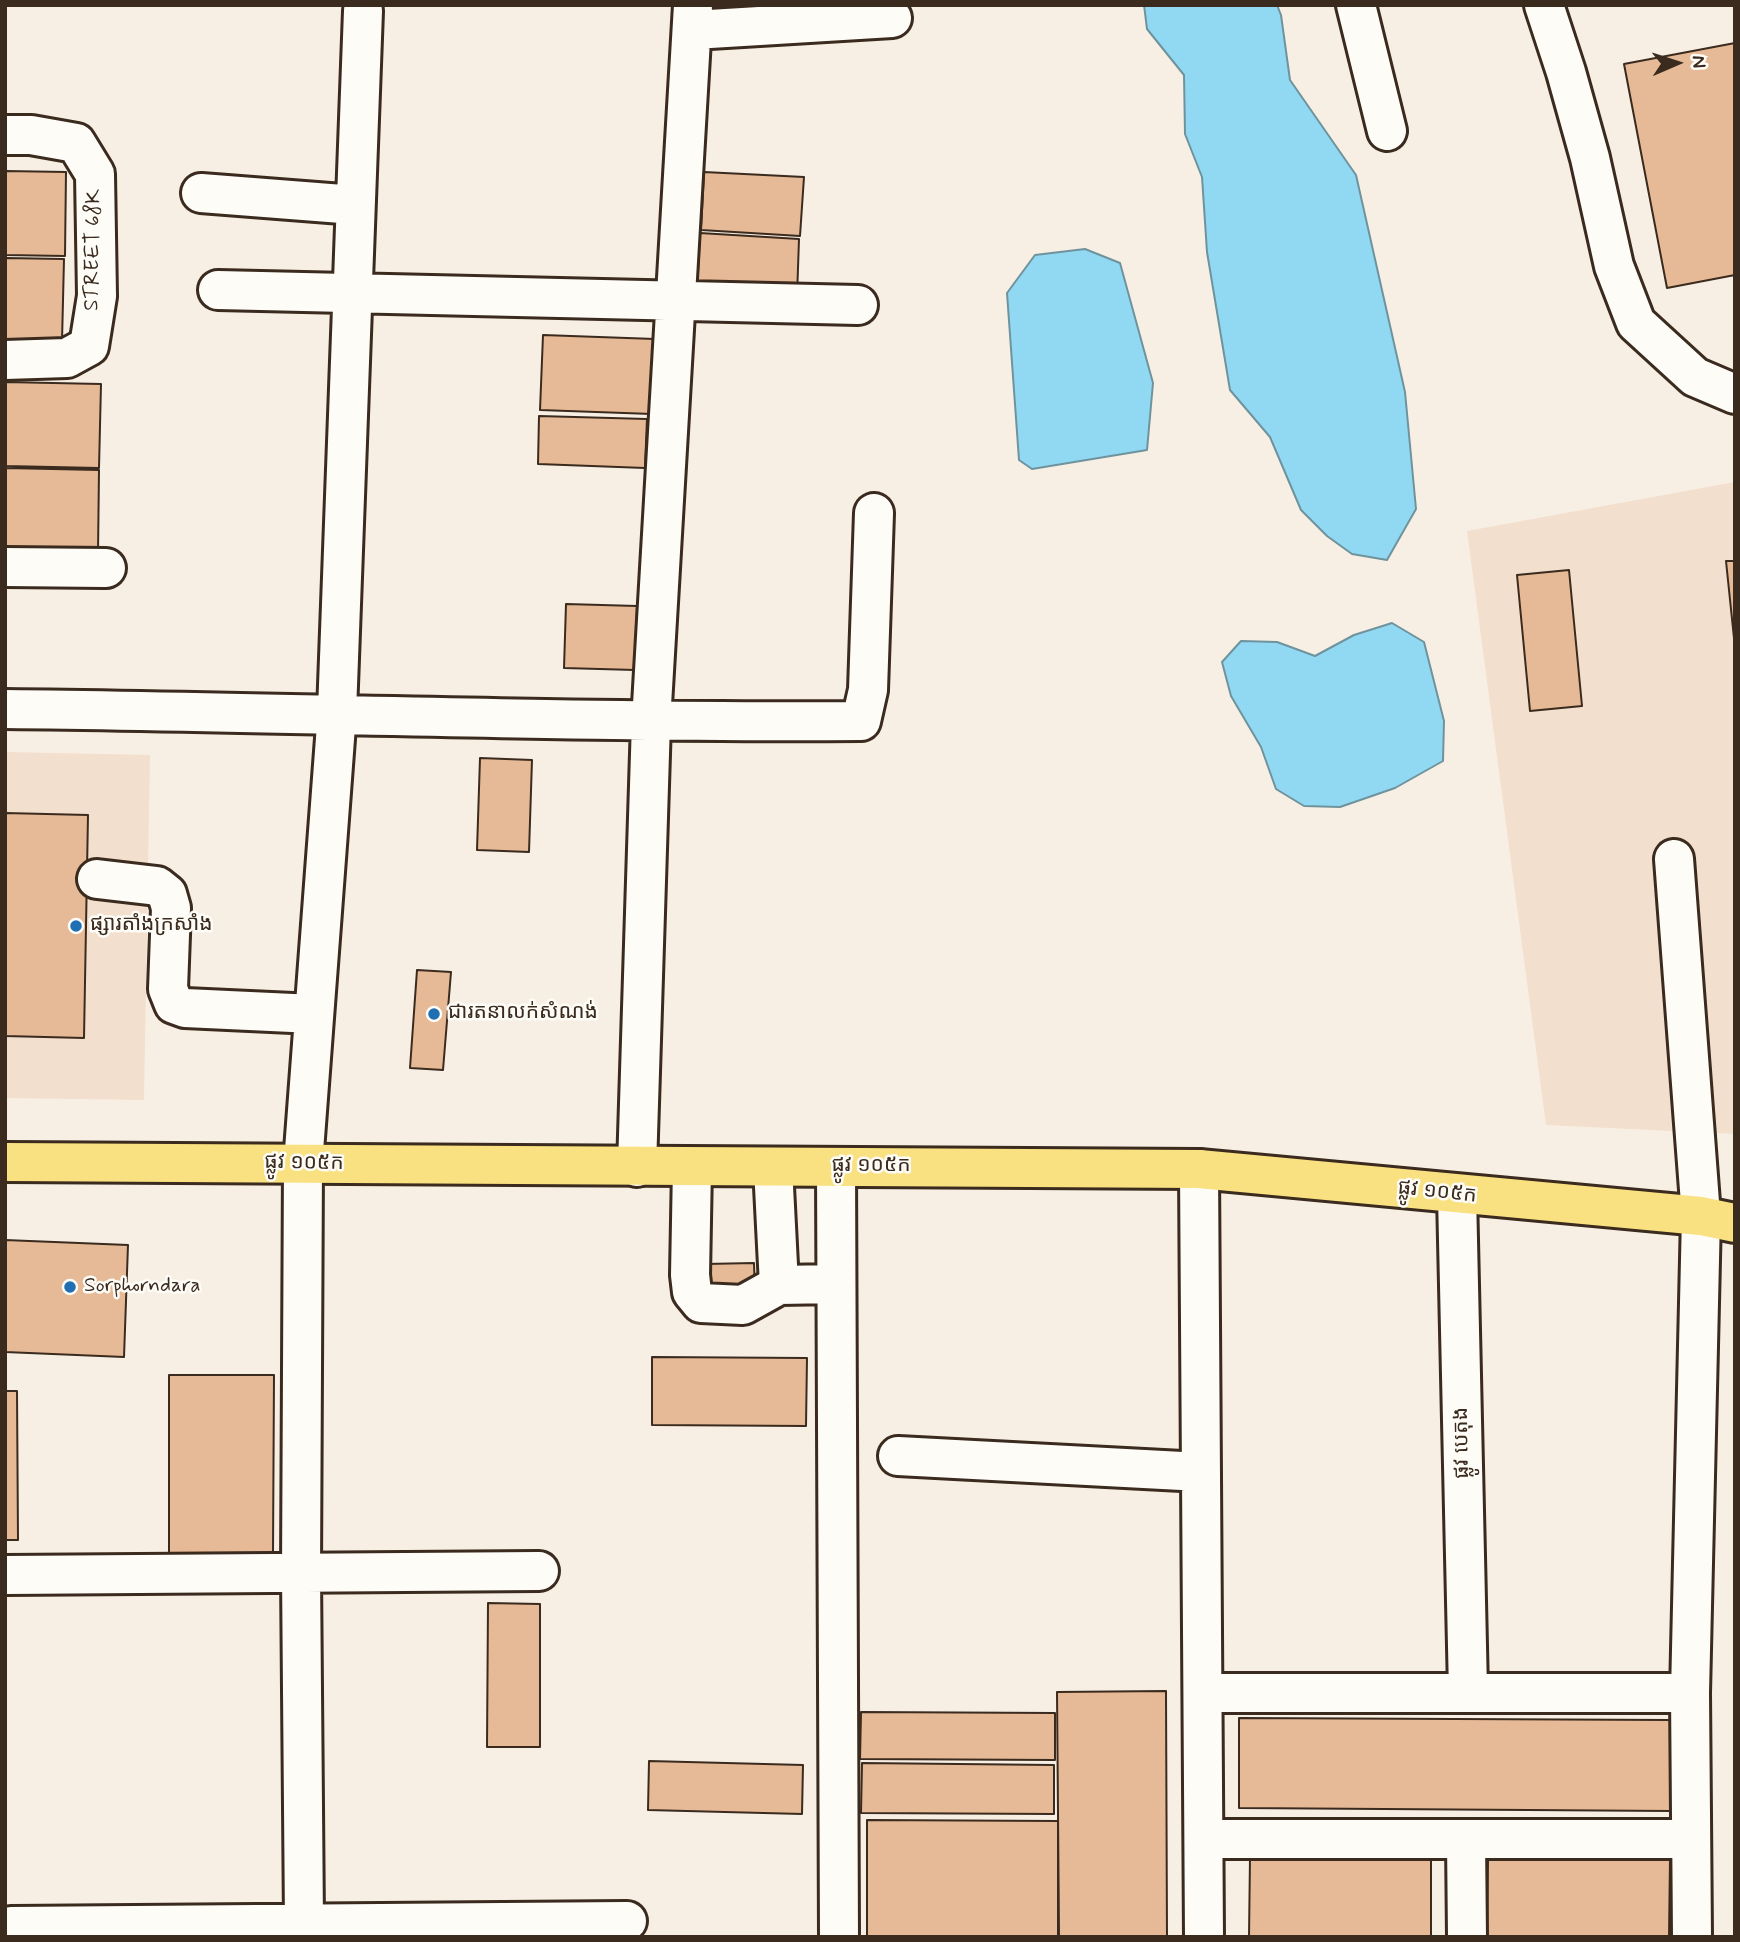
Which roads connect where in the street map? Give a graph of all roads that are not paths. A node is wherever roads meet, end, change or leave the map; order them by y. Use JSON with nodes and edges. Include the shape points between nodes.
{"nodes":[{"id":1,"x":1356,"y":5,"type":"edge"},
{"id":2,"x":1544,"y":5,"type":"edge"},
{"id":3,"x":363,"y":11,"type":"dead end"},
{"id":4,"x":693,"y":18,"type":"edge"},
{"id":5,"x":892,"y":18,"type":"dead end"},
{"id":6,"x":1387,"y":131,"type":"dead end"},
{"id":7,"x":5,"y":135,"type":"edge"},
{"id":8,"x":201,"y":193,"type":"dead end"},
{"id":9,"x":355,"y":205,"type":"junction"},
{"id":10,"x":218,"y":290,"type":"dead end"},
{"id":11,"x":352,"y":294,"type":"junction"},
{"id":12,"x":676,"y":303,"type":"junction"},
{"id":13,"x":858,"y":305,"type":"dead end"},
{"id":14,"x":5,"y":360,"type":"edge"},
{"id":15,"x":1735,"y":394,"type":"edge"},
{"id":16,"x":874,"y":513,"type":"dead end"},
{"id":17,"x":5,"y":567,"type":"edge"},
{"id":18,"x":106,"y":568,"type":"dead end"},
{"id":19,"x":5,"y":709,"type":"edge"},
{"id":20,"x":337,"y":712,"type":"junction"},
{"id":21,"x":652,"y":722,"type":"junction"},
{"id":22,"x":1674,"y":859,"type":"dead end"},
{"id":23,"x":97,"y":879,"type":"dead end"},
{"id":24,"x":314,"y":1014,"type":"junction"},
{"id":25,"x":5,"y":1162,"type":"edge"},
{"id":26,"x":303,"y":1164,"type":"junction"},
{"id":27,"x":637,"y":1167,"type":"junction"},
{"id":28,"x":692,"y":1167,"type":"junction"},
{"id":29,"x":773,"y":1167,"type":"junction"},
{"id":30,"x":836,"y":1167,"type":"junction"},
{"id":31,"x":1199,"y":1169,"type":"junction"},
{"id":32,"x":1457,"y":1195,"type":"junction"},
{"id":33,"x":1718,"y":1219,"type":"edge"},
{"id":34,"x":836,"y":1283,"type":"junction"},
{"id":35,"x":779,"y":1285,"type":"junction"},
{"id":36,"x":898,"y":1456,"type":"dead end"},
{"id":37,"x":1201,"y":1472,"type":"junction"},
{"id":38,"x":539,"y":1571,"type":"dead end"},
{"id":39,"x":301,"y":1573,"type":"junction"},
{"id":40,"x":5,"y":1575,"type":"edge"},
{"id":41,"x":1468,"y":1691,"type":"junction"},
{"id":42,"x":1203,"y":1693,"type":"junction"},
{"id":43,"x":1690,"y":1693,"type":"junction"},
{"id":44,"x":1204,"y":1839,"type":"junction"},
{"id":45,"x":1692,"y":1839,"type":"junction"},
{"id":46,"x":1466,"y":1840,"type":"junction"},
{"id":47,"x":627,"y":1920,"type":"dead end"},
{"id":48,"x":304,"y":1923,"type":"junction"},
{"id":49,"x":11,"y":1926,"type":"dead end"},
{"id":50,"x":839,"y":1937,"type":"edge"},
{"id":51,"x":1204,"y":1937,"type":"edge"},
{"id":52,"x":1467,"y":1937,"type":"edge"},
{"id":53,"x":1692,"y":1937,"type":"edge"}],
"edges":[{"from":1,"to":6,"type":"street"},
{"from":2,"to":15,"type":"street","via":[[1590,158],[1614,266],[1636,323],[1695,377]]},
{"from":3,"to":9,"type":"street"},
{"from":4,"to":5,"type":"street"},
{"from":4,"to":12,"type":"street"},
{"from":7,"to":14,"type":"street","name":"STREET 68K","via":[[76,143],[94,174],[97,296],[89,346],[67,358]]},
{"from":8,"to":9,"type":"street"},
{"from":9,"to":11,"type":"street"},
{"from":10,"to":11,"type":"street"},
{"from":11,"to":12,"type":"street"},
{"from":11,"to":20,"type":"street"},
{"from":12,"to":13,"type":"street"},
{"from":12,"to":21,"type":"street"},
{"from":16,"to":21,"type":"street","via":[[863,719]]},
{"from":17,"to":18,"type":"street"},
{"from":19,"to":20,"type":"street"},
{"from":20,"to":21,"type":"street"},
{"from":20,"to":24,"type":"street"},
{"from":21,"to":27,"type":"street"},
{"from":22,"to":33,"type":"street"},
{"from":23,"to":24,"type":"street","via":[[157,886],[167,894],[171,908],[169,989],[174,1004]]},
{"from":24,"to":26,"type":"street"},
{"from":25,"to":26,"type":"main road","name":"ផ្លូវ ១០៥ក"},
{"from":26,"to":27,"type":"main road","name":"ផ្លូវ ១០៥ក"},
{"from":26,"to":39,"type":"street"},
{"from":27,"to":28,"type":"main road","name":"ផ្លូវ ១០៥ក"},
{"from":28,"to":29,"type":"main road","name":"ផ្លូវ ១០៥ក"},
{"from":28,"to":35,"type":"street","via":[[692,1292],[701,1303],[743,1305]]},
{"from":29,"to":30,"type":"main road","name":"ផ្លូវ ១០៥ក"},
{"from":29,"to":35,"type":"street"},
{"from":30,"to":31,"type":"main road","name":"ផ្លូវ ១០៥ក"},
{"from":30,"to":34,"type":"street"},
{"from":31,"to":32,"type":"main road","name":"ផ្លូវ ១០៥ក"},
{"from":31,"to":37,"type":"street"},
{"from":32,"to":33,"type":"main road","name":"ផ្លូវ ១០៥ក"},
{"from":32,"to":41,"type":"street","name":"ផ្លូវ បេតុង"},
{"from":33,"to":43,"type":"street"},
{"from":34,"to":35,"type":"street"},
{"from":34,"to":50,"type":"street"},
{"from":36,"to":37,"type":"street"},
{"from":37,"to":42,"type":"street"},
{"from":38,"to":39,"type":"street"},
{"from":39,"to":40,"type":"street"},
{"from":39,"to":48,"type":"street"},
{"from":41,"to":42,"type":"street"},
{"from":41,"to":43,"type":"street"},
{"from":42,"to":44,"type":"street"},
{"from":43,"to":45,"type":"street"},
{"from":44,"to":46,"type":"street"},
{"from":44,"to":51,"type":"street"},
{"from":45,"to":46,"type":"street"},
{"from":45,"to":53,"type":"street"},
{"from":46,"to":52,"type":"street"},
{"from":47,"to":48,"type":"street"},
{"from":48,"to":49,"type":"street"}]}
